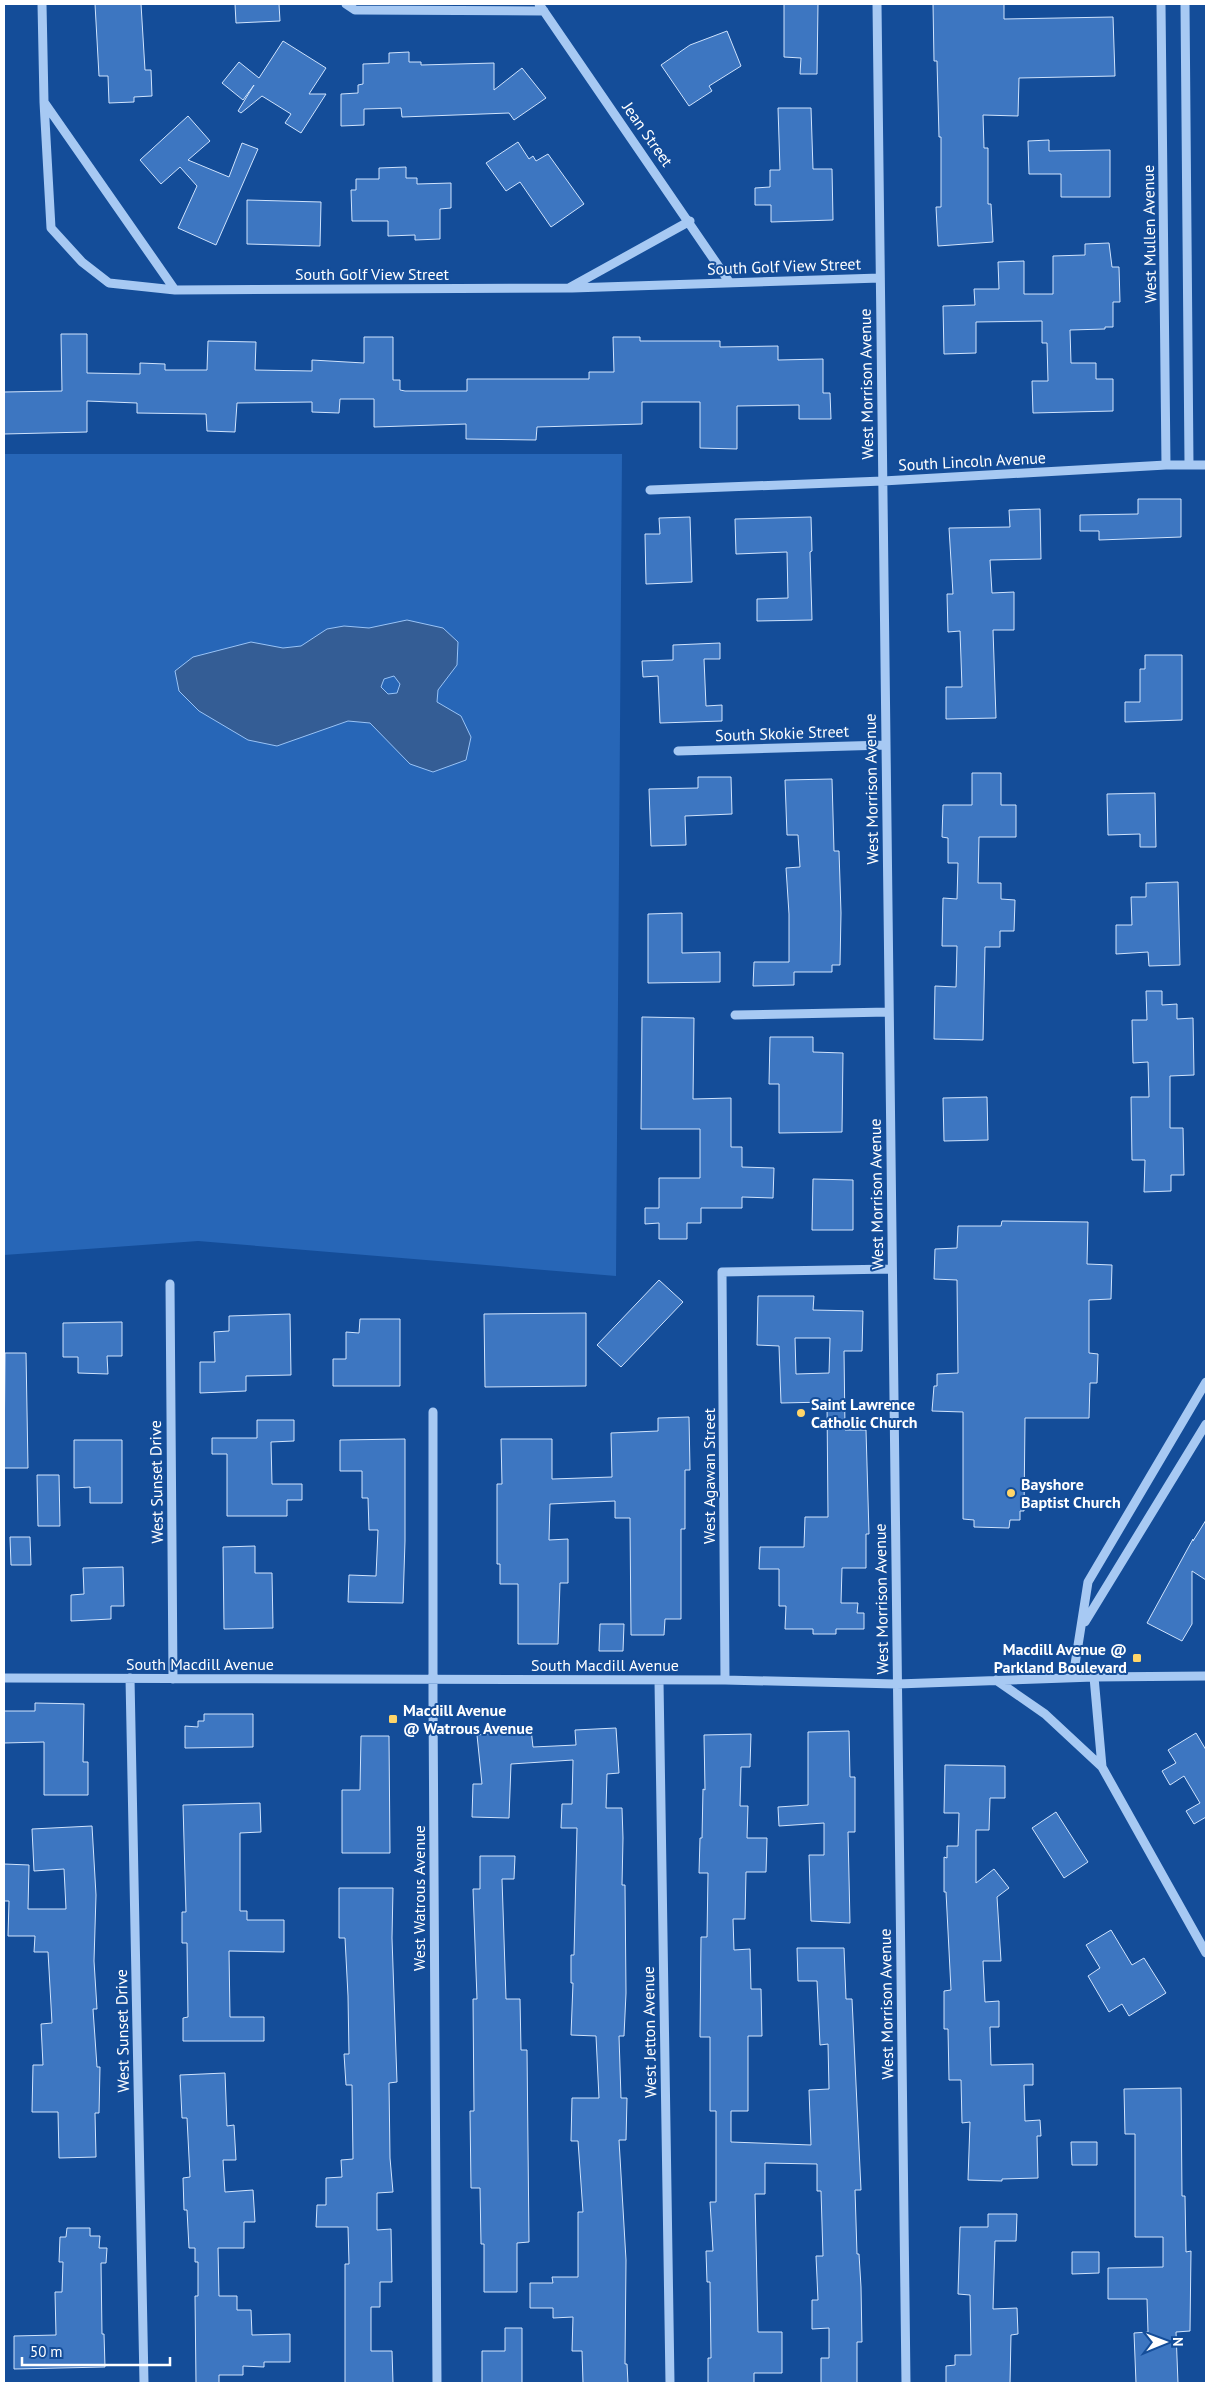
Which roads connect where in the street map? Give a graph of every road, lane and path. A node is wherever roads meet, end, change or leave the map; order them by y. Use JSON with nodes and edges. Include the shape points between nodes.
{"nodes":[{"id":1,"x":42,"y":4,"type":"edge"},
{"id":2,"x":346,"y":4,"type":"edge"},
{"id":3,"x":877,"y":4,"type":"edge"},
{"id":4,"x":1161,"y":4,"type":"edge"},
{"id":5,"x":1185,"y":4,"type":"edge"},
{"id":6,"x":542,"y":8,"type":"edge"},
{"id":7,"x":44,"y":102,"type":"junction"},
{"id":8,"x":690,"y":221,"type":"junction"},
{"id":9,"x":880,"y":278,"type":"junction"},
{"id":10,"x":730,"y":283,"type":"junction"},
{"id":11,"x":569,"y":288,"type":"junction"},
{"id":12,"x":175,"y":290,"type":"junction"},
{"id":13,"x":1166,"y":464,"type":"junction"},
{"id":14,"x":1189,"y":464,"type":"junction"},
{"id":15,"x":1206,"y":465,"type":"edge"},
{"id":16,"x":882,"y":481,"type":"junction"},
{"id":17,"x":650,"y":490,"type":"dead end"},
{"id":18,"x":886,"y":745,"type":"junction"},
{"id":19,"x":678,"y":751,"type":"dead end"},
{"id":20,"x":889,"y":1012,"type":"junction"},
{"id":21,"x":734,"y":1016,"type":"dead end"},
{"id":22,"x":892,"y":1270,"type":"junction"},
{"id":23,"x":170,"y":1284,"type":"dead end"},
{"id":24,"x":1206,"y":1382,"type":"edge"},
{"id":25,"x":433,"y":1412,"type":"dead end"},
{"id":26,"x":1206,"y":1424,"type":"edge"},
{"id":27,"x":1082,"y":1626,"type":"junction"},
{"id":28,"x":1206,"y":1676,"type":"edge"},
{"id":29,"x":1073,"y":1677,"type":"junction"},
{"id":30,"x":1094,"y":1677,"type":"junction"},
{"id":31,"x":4,"y":1678,"type":"edge"},
{"id":32,"x":130,"y":1678,"type":"junction"},
{"id":33,"x":173,"y":1679,"type":"junction"},
{"id":34,"x":432,"y":1680,"type":"junction"},
{"id":35,"x":725,"y":1680,"type":"junction"},
{"id":36,"x":996,"y":1680,"type":"junction"},
{"id":37,"x":659,"y":1681,"type":"junction"},
{"id":38,"x":897,"y":1684,"type":"junction"},
{"id":39,"x":1102,"y":1767,"type":"junction"},
{"id":40,"x":1206,"y":1953,"type":"edge"},
{"id":41,"x":144,"y":2383,"type":"edge"},
{"id":42,"x":437,"y":2383,"type":"edge"},
{"id":43,"x":670,"y":2383,"type":"edge"},
{"id":44,"x":906,"y":2383,"type":"edge"}],
"edges":[{"from":1,"to":7,"type":"street","name":"South Golf View Street"},
{"from":2,"to":6,"type":"street","via":[[355,10]]},
{"from":3,"to":9,"type":"street","name":"West Morrison Avenue"},
{"from":4,"to":13,"type":"street","name":"West Mullen Avenue"},
{"from":5,"to":14,"type":"street"},
{"from":6,"to":8,"type":"street","name":"Jean Street"},
{"from":7,"to":12,"type":"street"},
{"from":7,"to":12,"type":"street","name":"South Golf View Street","via":[[51,228],[82,262],[109,283]]},
{"from":8,"to":10,"type":"street","name":"Jean Street"},
{"from":8,"to":11,"type":"street","name":"South Golf View Street"},
{"from":9,"to":10,"type":"street","name":"South Golf View Street"},
{"from":9,"to":16,"type":"street","name":"West Morrison Avenue"},
{"from":10,"to":11,"type":"street","name":"South Golf View Street"},
{"from":11,"to":12,"type":"street","name":"South Golf View Street"},
{"from":13,"to":14,"type":"street","name":"South Lincoln Avenue"},
{"from":13,"to":16,"type":"street","name":"South Lincoln Avenue"},
{"from":14,"to":15,"type":"street","name":"South Lincoln Avenue"},
{"from":16,"to":17,"type":"street","name":"South Lincoln Avenue"},
{"from":16,"to":18,"type":"street","name":"West Morrison Avenue"},
{"from":18,"to":19,"type":"street","name":"South Skokie Street"},
{"from":18,"to":20,"type":"street","name":"West Morrison Avenue"},
{"from":20,"to":21,"type":"street"},
{"from":20,"to":22,"type":"street","name":"West Morrison Avenue"},
{"from":22,"to":35,"type":"street","name":"West Agawan Street","via":[[722,1272]]},
{"from":22,"to":38,"type":"street","name":"West Morrison Avenue"},
{"from":23,"to":33,"type":"street","name":"West Sunset Drive"},
{"from":24,"to":27,"type":"street","via":[[1088,1582]]},
{"from":25,"to":34,"type":"street","name":"West Watrous Avenue"},
{"from":26,"to":27,"type":"street"},
{"from":27,"to":29,"type":"street"},
{"from":28,"to":30,"type":"street","name":"South Macdill Avenue"},
{"from":29,"to":30,"type":"street","name":"South Macdill Avenue"},
{"from":29,"to":36,"type":"street","name":"South Macdill Avenue"},
{"from":30,"to":39,"type":"street"},
{"from":31,"to":32,"type":"street","name":"South Macdill Avenue"},
{"from":32,"to":33,"type":"street","name":"South Macdill Avenue"},
{"from":32,"to":41,"type":"street","name":"West Sunset Drive"},
{"from":33,"to":34,"type":"street","name":"South Macdill Avenue"},
{"from":34,"to":37,"type":"street","name":"South Macdill Avenue"},
{"from":34,"to":42,"type":"street","name":"West Watrous Avenue"},
{"from":35,"to":37,"type":"street","name":"South Macdill Avenue"},
{"from":35,"to":38,"type":"street","name":"South Macdill Avenue"},
{"from":36,"to":38,"type":"street","name":"South Macdill Avenue"},
{"from":36,"to":39,"type":"street","via":[[1045,1714]]},
{"from":37,"to":43,"type":"street","name":"West Jetton Avenue"},
{"from":38,"to":44,"type":"street","name":"West Morrison Avenue"},
{"from":39,"to":40,"type":"street"}]}
